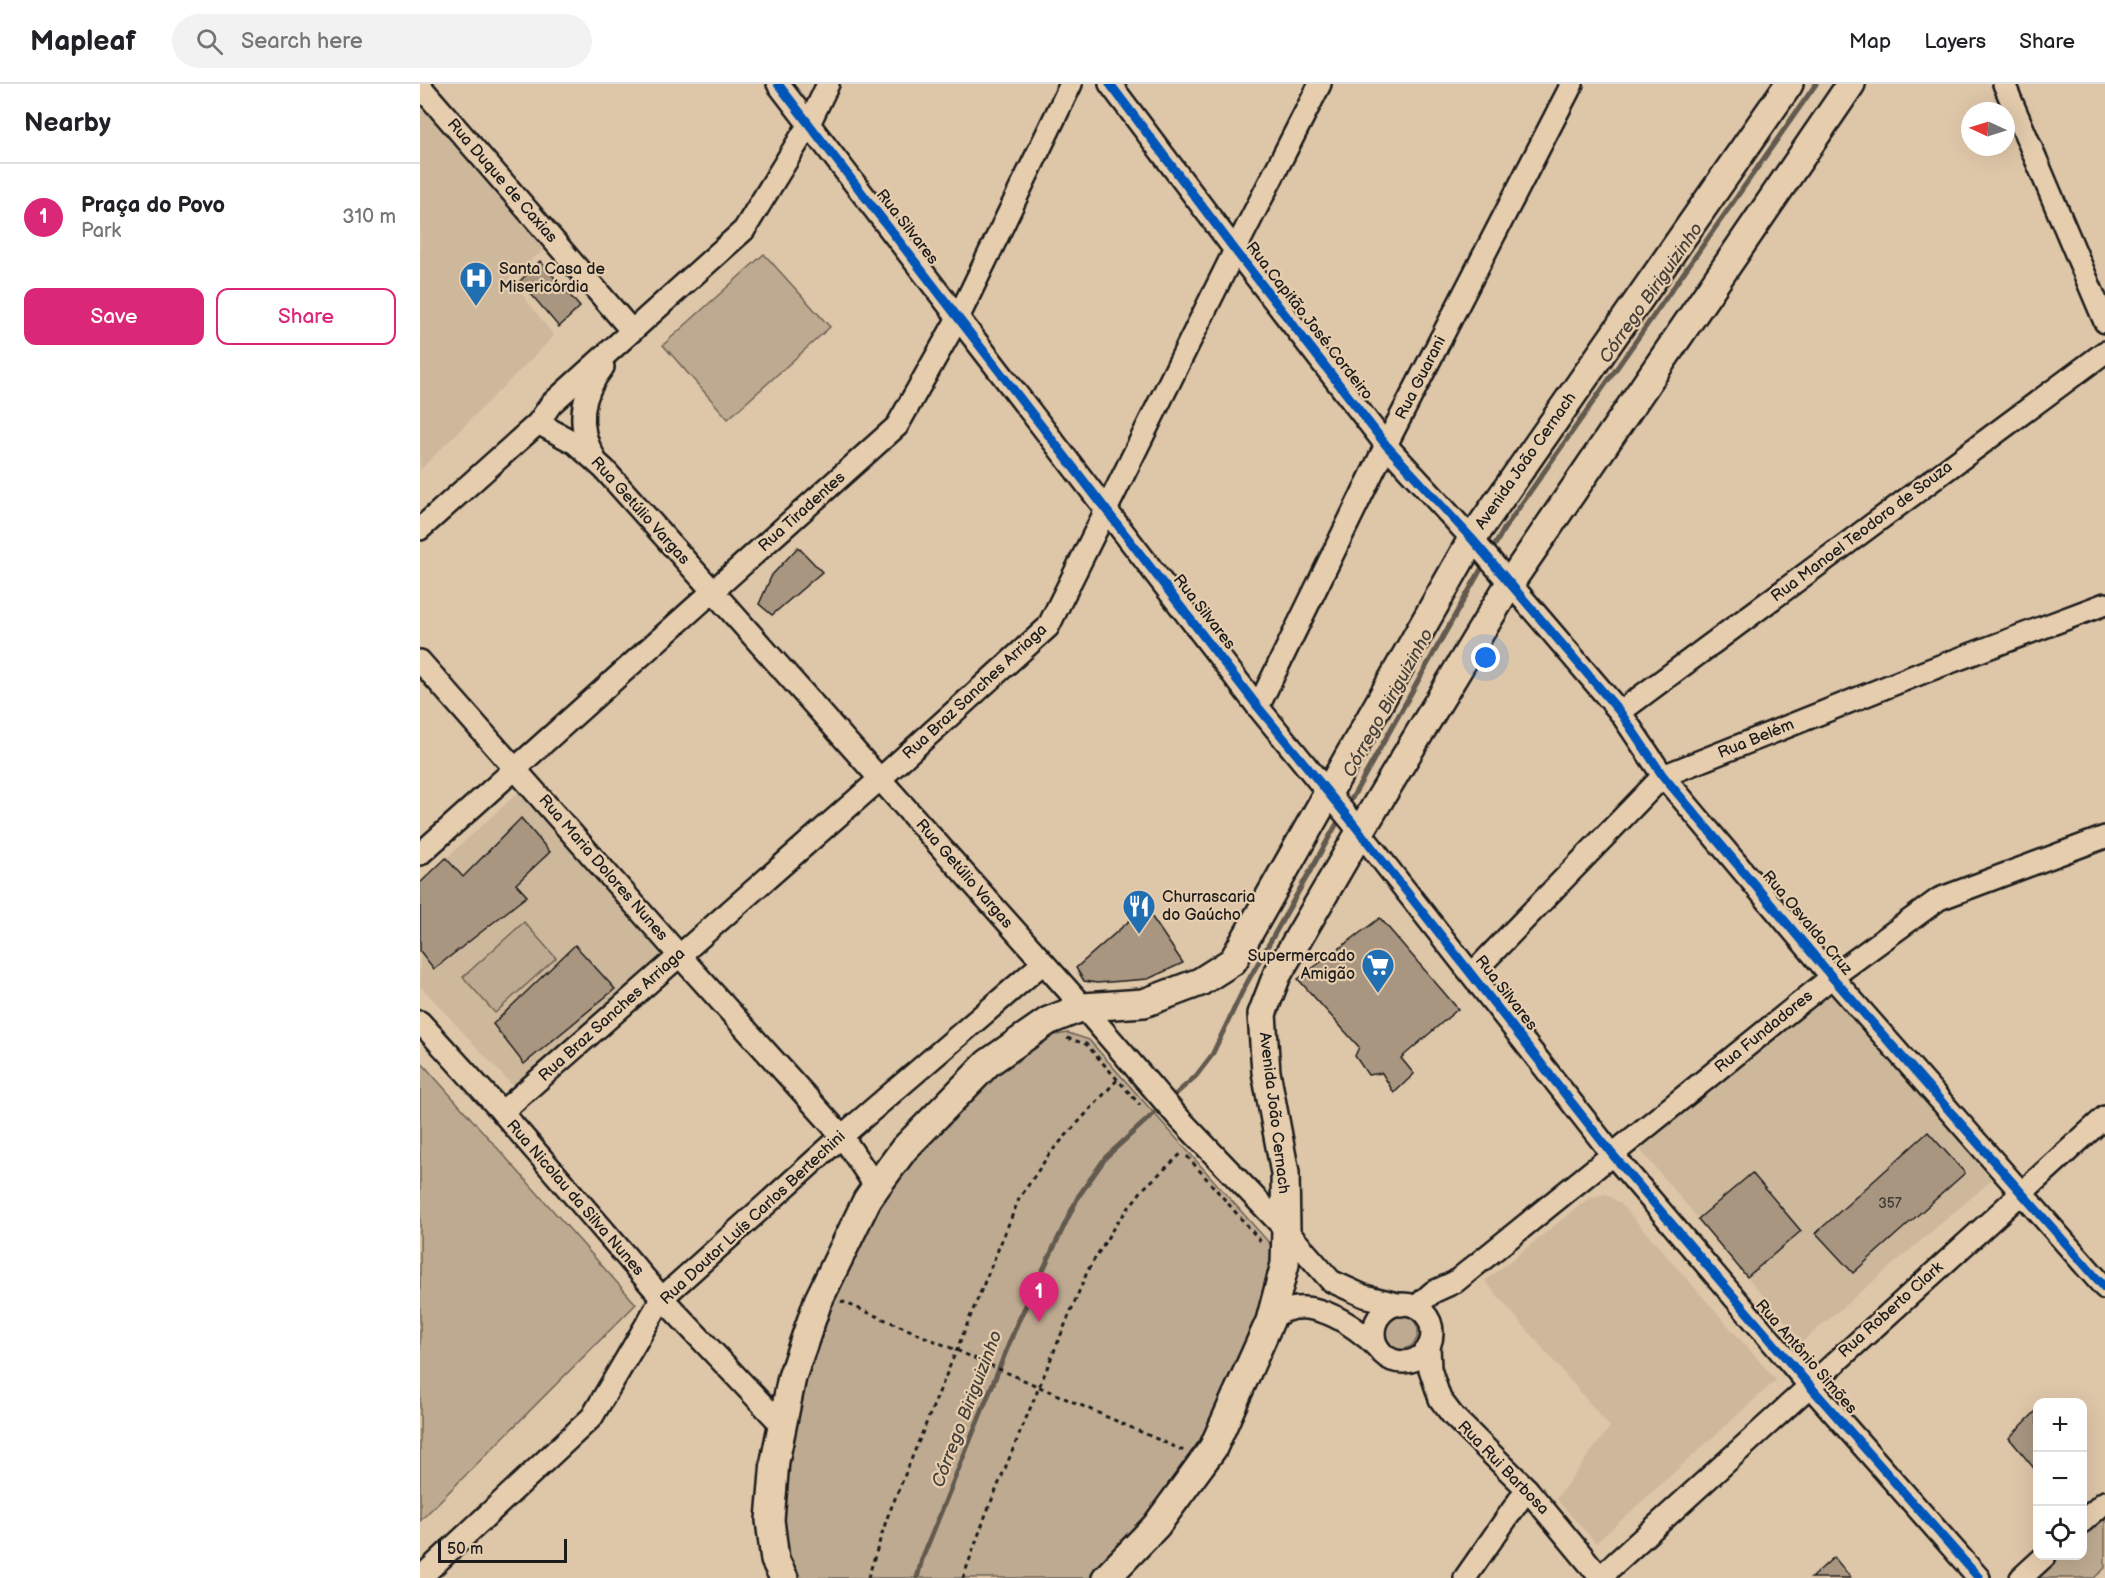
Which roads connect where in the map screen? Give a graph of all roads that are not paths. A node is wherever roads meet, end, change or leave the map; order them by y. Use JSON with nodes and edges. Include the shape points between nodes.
{"nodes":[{"id":1,"x":777,"y":84,"type":"edge"},
{"id":2,"x":828,"y":84,"type":"edge"},
{"id":3,"x":1071,"y":84,"type":"edge"},
{"id":4,"x":1110,"y":84,"type":"edge"},
{"id":5,"x":1320,"y":84,"type":"edge"},
{"id":6,"x":1572,"y":84,"type":"edge"},
{"id":7,"x":1789,"y":84,"type":"edge"},
{"id":8,"x":1851,"y":84,"type":"edge"},
{"id":9,"x":2004,"y":84,"type":"edge"},
{"id":10,"x":420,"y":86,"type":"edge"},
{"id":11,"x":808,"y":124,"type":"junction"},
{"id":12,"x":1235,"y":250,"type":"junction"},
{"id":13,"x":958,"y":318,"type":"junction"},
{"id":14,"x":2105,"y":322,"type":"edge"},
{"id":15,"x":631,"y":330,"type":"junction"},
{"id":16,"x":2105,"y":352,"type":"edge"},
{"id":17,"x":538,"y":423,"type":"junction"},
{"id":18,"x":1386,"y":445,"type":"junction"},
{"id":19,"x":604,"y":469,"type":"junction"},
{"id":20,"x":1107,"y":510,"type":"junction"},
{"id":21,"x":420,"y":529,"type":"edge"},
{"id":22,"x":1476,"y":544,"type":"junction"},
{"id":23,"x":1503,"y":576,"type":"junction"},
{"id":24,"x":713,"y":592,"type":"junction"},
{"id":25,"x":2105,"y":604,"type":"edge"},
{"id":26,"x":420,"y":661,"type":"edge"},
{"id":27,"x":1258,"y":707,"type":"junction"},
{"id":28,"x":1620,"y":712,"type":"junction"},
{"id":29,"x":516,"y":769,"type":"junction"},
{"id":30,"x":1664,"y":776,"type":"junction"},
{"id":31,"x":880,"y":779,"type":"junction"},
{"id":32,"x":1334,"y":799,"type":"junction"},
{"id":33,"x":1356,"y":827,"type":"junction"},
{"id":34,"x":2101,"y":844,"type":"edge"},
{"id":35,"x":420,"y":854,"type":"edge"},
{"id":36,"x":679,"y":955,"type":"junction"},
{"id":37,"x":1043,"y":963,"type":"junction"},
{"id":38,"x":1472,"y":974,"type":"junction"},
{"id":39,"x":1832,"y":977,"type":"junction"},
{"id":40,"x":1083,"y":1007,"type":"junction"},
{"id":41,"x":420,"y":1022,"type":"edge"},
{"id":42,"x":502,"y":1112,"type":"junction"},
{"id":43,"x":2105,"y":1117,"type":"edge"},
{"id":44,"x":842,"y":1136,"type":"junction"},
{"id":45,"x":1612,"y":1154,"type":"junction"},
{"id":46,"x":876,"y":1187,"type":"junction"},
{"id":47,"x":2021,"y":1192,"type":"junction"},
{"id":48,"x":1276,"y":1239,"type":"junction"},
{"id":49,"x":1455,"y":1282,"type":"junction"},
{"id":50,"x":2105,"y":1288,"type":"edge"},
{"id":51,"x":662,"y":1299,"type":"junction"},
{"id":52,"x":1409,"y":1306,"type":"junction"},
{"id":53,"x":1270,"y":1321,"type":"junction"},
{"id":54,"x":1430,"y":1339,"type":"junction"},
{"id":55,"x":1379,"y":1350,"type":"junction"},
{"id":56,"x":1809,"y":1385,"type":"junction"},
{"id":57,"x":781,"y":1424,"type":"junction"},
{"id":58,"x":1527,"y":1489,"type":"junction"},
{"id":59,"x":2105,"y":1502,"type":"edge"},
{"id":60,"x":2087,"y":1518,"type":"edge"},
{"id":61,"x":2040,"y":1560,"type":"edge"},
{"id":62,"x":424,"y":1577,"type":"edge"},
{"id":63,"x":784,"y":1578,"type":"edge"},
{"id":64,"x":1106,"y":1578,"type":"edge"},
{"id":65,"x":1465,"y":1578,"type":"edge"},
{"id":66,"x":1600,"y":1578,"type":"edge"},
{"id":67,"x":1979,"y":1578,"type":"edge"},
{"id":68,"x":2020,"y":1578,"type":"edge"}],
"edges":[{"from":1,"to":11,"type":"street","name":"Rua Silvares"},
{"from":2,"to":11,"type":"street"},
{"from":3,"to":13,"type":"street","name":"Rua Tiradentes"},
{"from":4,"to":12,"type":"street","name":"Rua Capitão José Cordeiro"},
{"from":5,"to":12,"type":"street","name":"Rua Braz Sanches Arriaga"},
{"from":6,"to":18,"type":"street","name":"Rua Guarani"},
{"from":7,"to":22,"type":"main road","name":"Avenida João Cernach"},
{"from":8,"to":23,"type":"main road","name":"Avenida João Cernach"},
{"from":9,"to":14,"type":"street"},
{"from":10,"to":15,"type":"street","name":"Rua Duque de Caxias"},
{"from":11,"to":13,"type":"street","name":"Rua Silvares"},
{"from":11,"to":15,"type":"street","via":[[744,230]]},
{"from":12,"to":18,"type":"street","name":"Rua Capitão José Cordeiro"},
{"from":12,"to":20,"type":"street","name":"Rua Braz Sanches Arriaga"},
{"from":13,"to":20,"type":"street","name":"Rua Silvares"},
{"from":13,"to":24,"type":"street","name":"Rua Tiradentes","via":[[897,426]]},
{"from":15,"to":17,"type":"street","via":[[551,404]]},
{"from":15,"to":19,"type":"street","via":[[594,379],[583,405],[586,439]]},
{"from":16,"to":28,"type":"street","name":"Rua Manoel Teodoro de Souza"},
{"from":17,"to":19,"type":"street","name":"Rua Getúlio Vargas","via":[[575,443]]},
{"from":17,"to":21,"type":"street"},
{"from":18,"to":22,"type":"street","name":"Rua Capitão José Cordeiro"},
{"from":18,"to":27,"type":"street","name":"Rua Guarani"},
{"from":19,"to":24,"type":"street","name":"Rua Getúlio Vargas"},
{"from":20,"to":27,"type":"street","name":"Rua Silvares"},
{"from":20,"to":31,"type":"street","name":"Rua Braz Sanches Arriaga","via":[[1048,627]]},
{"from":22,"to":23,"type":"street","name":"Rua Capitão José Cordeiro"},
{"from":22,"to":32,"type":"main road","name":"Avenida João Cernach"},
{"from":23,"to":28,"type":"street","name":"Rua Osvaldo Cruz"},
{"from":23,"to":33,"type":"main road","name":"Avenida João Cernach"},
{"from":24,"to":29,"type":"street","name":"Rua Tiradentes"},
{"from":24,"to":31,"type":"street","name":"Rua Getúlio Vargas"},
{"from":25,"to":30,"type":"street","name":"Rua Belém"},
{"from":26,"to":29,"type":"street","name":"Rua Maria Dolores Nunes"},
{"from":27,"to":32,"type":"street","name":"Rua Silvares"},
{"from":28,"to":30,"type":"street","name":"Rua Osvaldo Cruz"},
{"from":29,"to":35,"type":"street","name":"Rua Tiradentes"},
{"from":29,"to":36,"type":"street","name":"Rua Maria Dolores Nunes"},
{"from":30,"to":38,"type":"street","name":"Rua Belém"},
{"from":30,"to":39,"type":"street","name":"Rua Osvaldo Cruz"},
{"from":31,"to":36,"type":"street","name":"Rua Braz Sanches Arriaga"},
{"from":31,"to":37,"type":"street","name":"Rua Getúlio Vargas"},
{"from":32,"to":33,"type":"street","name":"Rua Silvares"},
{"from":32,"to":40,"type":"main road","name":"Avenida João Cernach","via":[[1233,961],[1200,982],[1144,1003]]},
{"from":33,"to":38,"type":"street","name":"Rua Silvares"},
{"from":33,"to":48,"type":"main road","name":"Avenida João Cernach","via":[[1277,975],[1262,1014],[1266,1072],[1285,1173]]},
{"from":34,"to":39,"type":"street","name":"Rua Fundadores","via":[[1939,899]]},
{"from":36,"to":42,"type":"street","name":"Rua Braz Sanches Arriaga"},
{"from":36,"to":44,"type":"street","name":"Rua Maria Dolores Nunes"},
{"from":37,"to":40,"type":"street","name":"Rua Getúlio Vargas"},
{"from":37,"to":44,"type":"street","name":"Rua Doutor Luís Carlos Bertechini"},
{"from":38,"to":45,"type":"street","name":"Rua Silvares"},
{"from":39,"to":45,"type":"street","name":"Rua Fundadores"},
{"from":39,"to":47,"type":"street","name":"Rua Osvaldo Cruz"},
{"from":40,"to":46,"type":"main road","name":"Avenida João Cernach","via":[[1048,1022],[988,1063],[904,1149]]},
{"from":40,"to":48,"type":"street","name":"Rua Getúlio Vargas","via":[[1142,1092],[1177,1116]]},
{"from":41,"to":42,"type":"street","name":"Rua Nicolau da Silva Nunes"},
{"from":42,"to":51,"type":"street","name":"Rua Nicolau da Silva Nunes"},
{"from":43,"to":47,"type":"street","name":"Rua Roberto Clark"},
{"from":44,"to":46,"type":"street","name":"Rua Maria Dolores Nunes"},
{"from":44,"to":51,"type":"street","name":"Rua Doutor Luís Carlos Bertechini"},
{"from":45,"to":49,"type":"street","name":"Rua Fundadores"},
{"from":45,"to":56,"type":"street","name":"Rua Antônio Simões"},
{"from":46,"to":57,"type":"main road","name":"Avenida João Cernach","via":[[818,1301],[792,1377]]},
{"from":47,"to":50,"type":"street","name":"Rua Osvaldo Cruz"},
{"from":47,"to":56,"type":"street","name":"Rua Roberto Clark"},
{"from":48,"to":52,"type":"street","name":"Rua Getúlio Vargas","via":[[1331,1281],[1364,1296]]},
{"from":48,"to":53,"type":"main road","name":"Avenida João Cernach","via":[[1285,1264]]},
{"from":49,"to":52,"type":"street","name":"Rua Fundadores"},
{"from":49,"to":54,"type":"street","name":"Rua Fundadores","via":[[1440,1306]]},
{"from":51,"to":57,"type":"street","name":"Rua Nicolau da Silva Nunes"},
{"from":51,"to":62,"type":"street","name":"Rua Doutor Luís Carlos Bertechini","via":[[592,1418]]},
{"from":52,"to":54,"type":"street","via":[[1427,1317]]},
{"from":52,"to":55,"type":"street","via":[[1385,1311],[1380,1317],[1374,1333]]},
{"from":53,"to":55,"type":"street","via":[[1277,1313],[1297,1306],[1332,1315],[1364,1333]]},
{"from":53,"to":64,"type":"main road","name":"Avenida João Cernach","via":[[1214,1448],[1156,1526]]},
{"from":54,"to":55,"type":"street","via":[[1423,1354],[1415,1360],[1395,1361]]},
{"from":54,"to":58,"type":"street","name":"Rua Rui Barbosa","via":[[1430,1369],[1440,1399]]},
{"from":56,"to":66,"type":"street","name":"Rua Roberto Clark"},
{"from":56,"to":67,"type":"street","name":"Rua Antônio Simões"},
{"from":57,"to":63,"type":"main road","name":"Avenida João Cernach","via":[[770,1520],[775,1560]]},
{"from":58,"to":65,"type":"street"},
{"from":58,"to":66,"type":"street","name":"Rua Rui Barbosa"},
{"from":59,"to":60,"type":"street"},
{"from":61,"to":68,"type":"street"}]}
